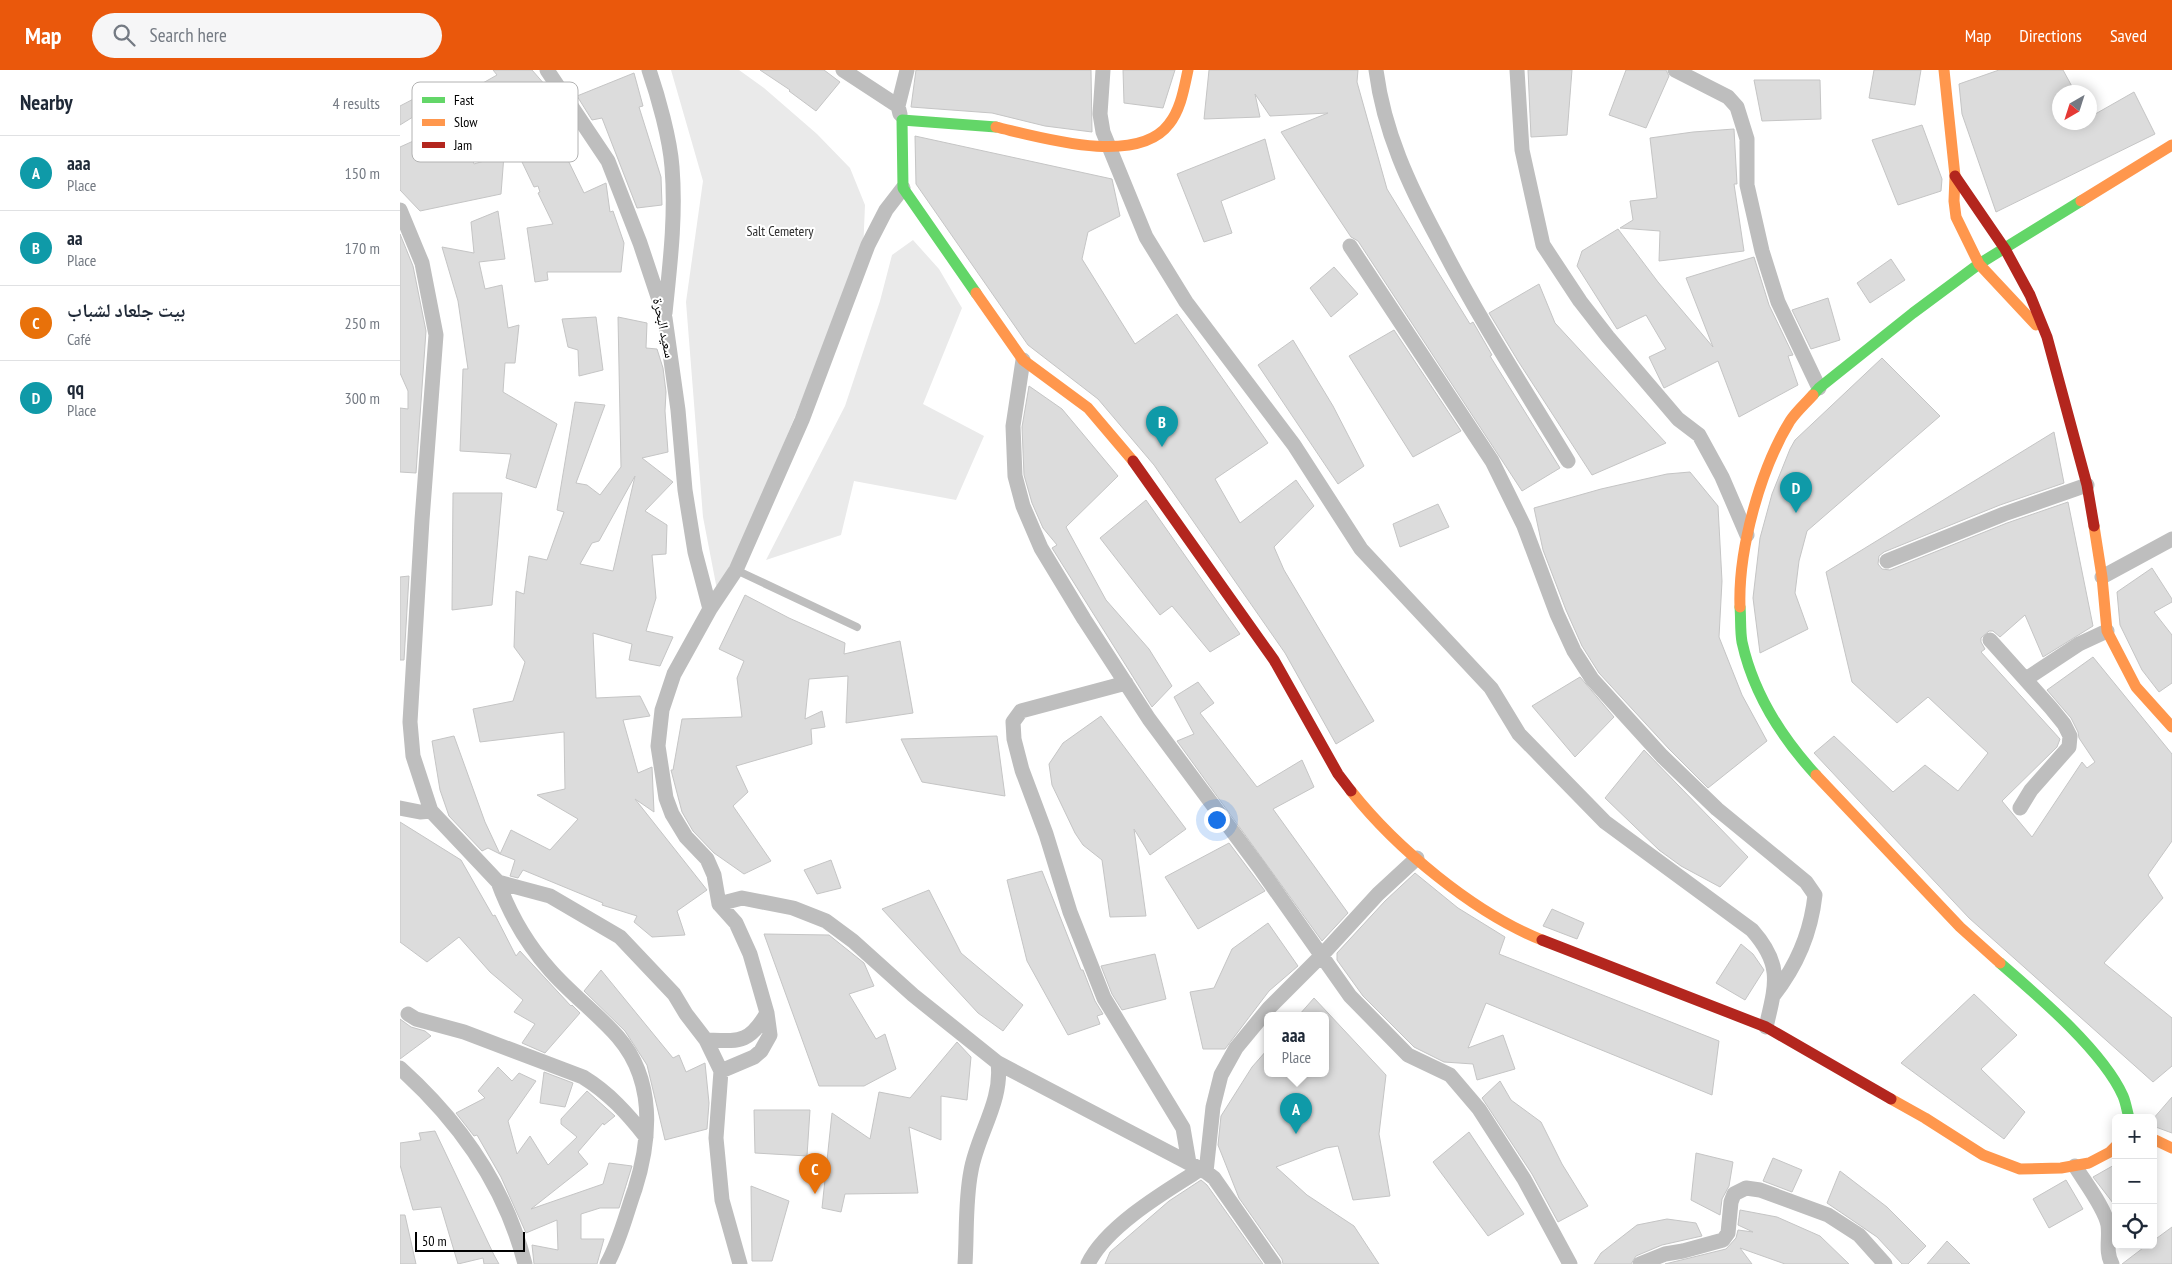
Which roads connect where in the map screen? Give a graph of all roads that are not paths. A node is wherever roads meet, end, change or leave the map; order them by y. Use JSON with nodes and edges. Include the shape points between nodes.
{"nodes":[{"id":1,"x":547,"y":70,"type":"edge"},
{"id":2,"x":649,"y":70,"type":"edge"},
{"id":3,"x":843,"y":70,"type":"edge"},
{"id":4,"x":907,"y":70,"type":"edge"},
{"id":5,"x":1103,"y":70,"type":"edge"},
{"id":6,"x":1188,"y":70,"type":"edge"},
{"id":7,"x":1376,"y":70,"type":"edge"},
{"id":8,"x":1517,"y":70,"type":"edge"},
{"id":9,"x":1675,"y":70,"type":"edge"},
{"id":10,"x":1944,"y":70,"type":"edge"},
{"id":11,"x":555,"y":82,"type":"edge"},
{"id":12,"x":900,"y":113,"type":"junction"},
{"id":13,"x":578,"y":116,"type":"edge"},
{"id":14,"x":2172,"y":145,"type":"edge"},
{"id":15,"x":1108,"y":146,"type":"junction"},
{"id":16,"x":1954,"y":176,"type":"junction"},
{"id":17,"x":903,"y":188,"type":"junction"},
{"id":18,"x":400,"y":210,"type":"edge"},
{"id":19,"x":1350,"y":246,"type":"dead end"},
{"id":20,"x":2005,"y":249,"type":"junction"},
{"id":21,"x":1979,"y":264,"type":"junction"},
{"id":22,"x":665,"y":318,"type":"junction"},
{"id":23,"x":2047,"y":337,"type":"junction"},
{"id":24,"x":1023,"y":360,"type":"junction"},
{"id":25,"x":1819,"y":388,"type":"junction"},
{"id":26,"x":1568,"y":461,"type":"dead end"},
{"id":27,"x":2087,"y":485,"type":"junction"},
{"id":28,"x":1746,"y":536,"type":"junction"},
{"id":29,"x":2172,"y":539,"type":"edge"},
{"id":30,"x":1887,"y":561,"type":"dead end"},
{"id":31,"x":736,"y":570,"type":"junction"},
{"id":32,"x":2102,"y":577,"type":"junction"},
{"id":33,"x":710,"y":609,"type":"junction"},
{"id":34,"x":857,"y":626,"type":"dead end"},
{"id":35,"x":2107,"y":631,"type":"junction"},
{"id":36,"x":1990,"y":640,"type":"dead end"},
{"id":37,"x":2026,"y":678,"type":"junction"},
{"id":38,"x":1126,"y":683,"type":"junction"},
{"id":39,"x":2172,"y":727,"type":"edge"},
{"id":40,"x":400,"y":808,"type":"edge"},
{"id":41,"x":2020,"y":808,"type":"dead end"},
{"id":42,"x":431,"y":811,"type":"junction"},
{"id":43,"x":1417,"y":858,"type":"junction"},
{"id":44,"x":498,"y":882,"type":"junction"},
{"id":45,"x":719,"y":904,"type":"junction"},
{"id":46,"x":1322,"y":955,"type":"junction"},
{"id":47,"x":1773,"y":996,"type":"junction"},
{"id":48,"x":1265,"y":1012,"type":"edge"},
{"id":49,"x":767,"y":1013,"type":"junction"},
{"id":50,"x":1264,"y":1013,"type":"edge"},
{"id":51,"x":408,"y":1014,"type":"dead end"},
{"id":52,"x":1766,"y":1027,"type":"junction"},
{"id":53,"x":706,"y":1040,"type":"junction"},
{"id":54,"x":998,"y":1063,"type":"junction"},
{"id":55,"x":400,"y":1068,"type":"edge"},
{"id":56,"x":721,"y":1070,"type":"junction"},
{"id":57,"x":2129,"y":1114,"type":"edge"},
{"id":58,"x":646,"y":1137,"type":"junction"},
{"id":59,"x":2157,"y":1140,"type":"edge"},
{"id":60,"x":2172,"y":1148,"type":"edge"},
{"id":61,"x":2112,"y":1150,"type":"edge"},
{"id":62,"x":2075,"y":1166,"type":"junction"},
{"id":63,"x":1199,"y":1168,"type":"junction"},
{"id":64,"x":525,"y":1264,"type":"edge"},
{"id":65,"x":607,"y":1264,"type":"edge"},
{"id":66,"x":740,"y":1264,"type":"edge"},
{"id":67,"x":965,"y":1264,"type":"edge"},
{"id":68,"x":1088,"y":1264,"type":"edge"},
{"id":69,"x":1274,"y":1264,"type":"edge"},
{"id":70,"x":1570,"y":1264,"type":"edge"},
{"id":71,"x":1640,"y":1264,"type":"edge"},
{"id":72,"x":1885,"y":1264,"type":"edge"},
{"id":73,"x":2112,"y":1264,"type":"edge"}],
"edges":[{"from":1,"to":11,"type":"street","name":"سعيد البحرة"},
{"from":2,"to":22,"type":"street","via":[[657,92],[672,165],[673,222]]},
{"from":3,"to":12,"type":"street"},
{"from":4,"to":12,"type":"street"},
{"from":5,"to":15,"type":"street","via":[[1100,114]]},
{"from":6,"to":15,"type":"street","via":[[1178,108],[1156,137]]},
{"from":7,"to":26,"type":"street","via":[[1379,97],[1395,152],[1430,226],[1461,284]]},
{"from":8,"to":28,"type":"street","via":[[1522,150],[1543,245],[1608,337],[1678,419],[1699,435],[1722,478]]},
{"from":9,"to":25,"type":"street","via":[[1728,96],[1737,107],[1747,139],[1747,185],[1762,251],[1778,302]]},
{"from":10,"to":16,"type":"street"},
{"from":12,"to":15,"type":"street","via":[[990,126],[1044,139]]},
{"from":12,"to":17,"type":"street"},
{"from":13,"to":22,"type":"street","name":"سعيد البحرة","via":[[608,161]]},
{"from":14,"to":20,"type":"street"},
{"from":15,"to":47,"type":"street","via":[[1146,237],[1181,294],[1294,445],[1361,549],[1491,688],[1519,734],[1605,822],[1752,930],[1770,953],[1775,972]]},
{"from":16,"to":20,"type":"street"},
{"from":16,"to":21,"type":"street","via":[[1956,217]]},
{"from":17,"to":24,"type":"street"},
{"from":17,"to":31,"type":"street","via":[[886,210],[868,245],[802,420]]},
{"from":18,"to":42,"type":"street","via":[[422,263],[436,335],[410,722],[413,756]]},
{"from":19,"to":47,"type":"street","via":[[1492,461],[1524,526],[1557,614],[1574,651],[1592,679],[1662,756],[1717,809],[1806,882],[1815,895],[1809,931],[1786,980]]},
{"from":20,"to":21,"type":"street"},
{"from":20,"to":23,"type":"street","via":[[2030,295]]},
{"from":21,"to":23,"type":"street"},
{"from":21,"to":25,"type":"street"},
{"from":22,"to":33,"type":"street","name":"سعيد البحرة","via":[[688,508],[695,552]]},
{"from":23,"to":27,"type":"street"},
{"from":24,"to":38,"type":"street","via":[[1013,426],[1015,476],[1023,506],[1041,548]]},
{"from":24,"to":43,"type":"street","via":[[1088,408],[1143,473],[1274,660],[1338,774],[1370,815]]},
{"from":25,"to":28,"type":"street","via":[[1791,420],[1773,454]]},
{"from":27,"to":30,"type":"street"},
{"from":27,"to":32,"type":"street"},
{"from":28,"to":57,"type":"street","via":[[1740,598],[1742,641],[1760,692],[1778,727],[1796,753],[1961,928],[2063,1021],[2101,1062],[2117,1085]]},
{"from":29,"to":32,"type":"street"},
{"from":31,"to":33,"type":"street"},
{"from":31,"to":34,"type":"lane"},
{"from":32,"to":35,"type":"street"},
{"from":33,"to":45,"type":"street","via":[[674,674],[662,710],[658,746],[666,798],[672,814],[686,837],[707,859],[714,875]]},
{"from":35,"to":37,"type":"street","via":[[2079,644]]},
{"from":35,"to":39,"type":"street","via":[[2136,688]]},
{"from":36,"to":37,"type":"street"},
{"from":37,"to":41,"type":"street","via":[[2064,724],[2070,736],[2070,747],[2031,790]]},
{"from":38,"to":46,"type":"street"},
{"from":38,"to":63,"type":"street","via":[[1021,711],[1013,722],[1014,738],[1070,912],[1104,998],[1183,1128]]},
{"from":40,"to":42,"type":"street"},
{"from":42,"to":44,"type":"street"},
{"from":43,"to":46,"type":"street","via":[[1378,894]]},
{"from":43,"to":52,"type":"street","via":[[1465,897],[1520,931]]},
{"from":44,"to":53,"type":"street","via":[[550,896],[620,937],[674,994]]},
{"from":44,"to":58,"type":"street","via":[[513,919],[535,952],[627,1049],[646,1098]]},
{"from":45,"to":49,"type":"street","via":[[736,923],[750,954]]},
{"from":45,"to":54,"type":"street","via":[[742,898],[793,908],[826,921]]},
{"from":46,"to":48,"type":"street"},
{"from":46,"to":70,"type":"street","via":[[1350,996],[1408,1056],[1450,1075],[1461,1086],[1524,1179]]},
{"from":47,"to":52,"type":"street"},
{"from":49,"to":53,"type":"street","via":[[757,1030],[736,1041]]},
{"from":49,"to":56,"type":"street","via":[[770,1035],[761,1051]]},
{"from":50,"to":63,"type":"street","via":[[1236,1048],[1221,1075]]},
{"from":51,"to":58,"type":"street","via":[[583,1077],[617,1102]]},
{"from":52,"to":62,"type":"street","via":[[1983,1154],[2020,1169]]},
{"from":53,"to":56,"type":"street"},
{"from":54,"to":63,"type":"street"},
{"from":54,"to":67,"type":"street","via":[[996,1097],[971,1172]]},
{"from":55,"to":64,"type":"street","via":[[453,1121],[476,1152],[499,1190]]},
{"from":56,"to":66,"type":"street","via":[[716,1138],[722,1200]]},
{"from":58,"to":65,"type":"street","via":[[638,1178]]},
{"from":59,"to":60,"type":"street"},
{"from":61,"to":62,"type":"street","via":[[2089,1163]]},
{"from":62,"to":73,"type":"street","via":[[2105,1216],[2108,1255]]},
{"from":63,"to":68,"type":"street","via":[[1118,1228]]},
{"from":63,"to":69,"type":"street","via":[[1214,1178]]},
{"from":71,"to":72,"type":"street","via":[[1665,1254],[1723,1240],[1728,1233],[1734,1194],[1746,1188],[1828,1215],[1860,1235]]}]}
